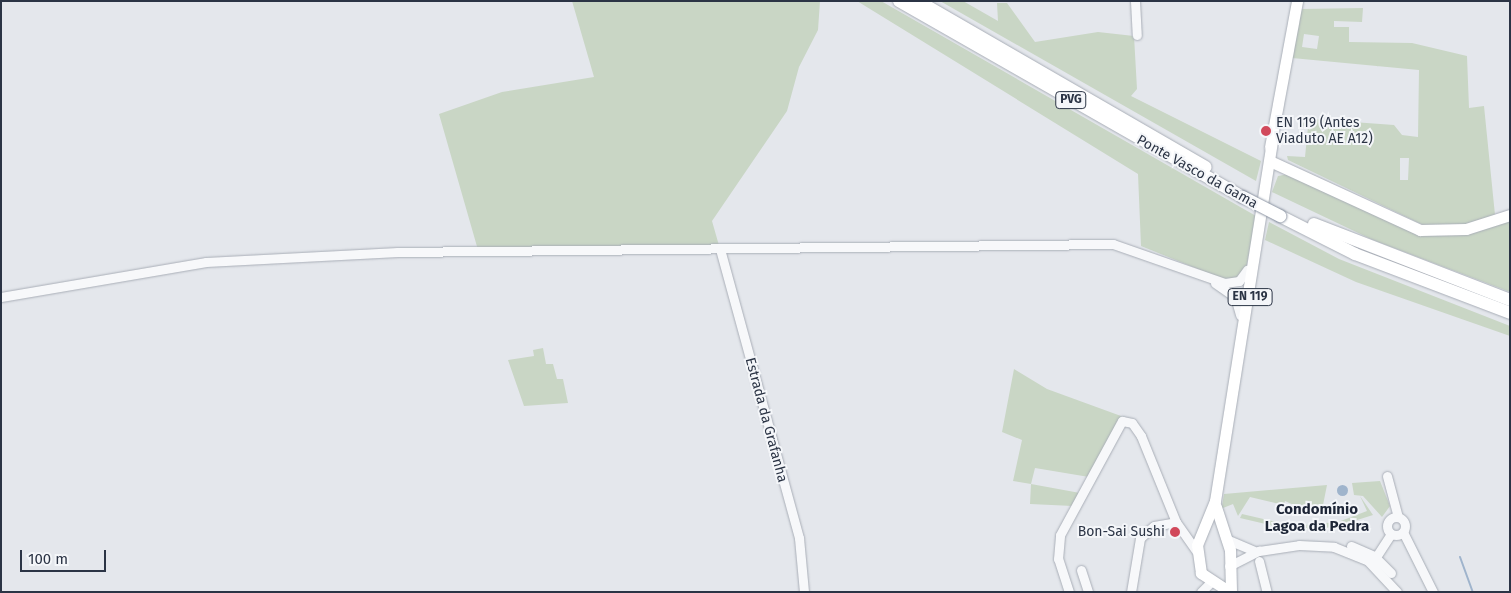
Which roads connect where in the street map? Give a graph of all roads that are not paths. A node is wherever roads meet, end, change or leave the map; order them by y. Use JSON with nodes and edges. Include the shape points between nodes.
{"nodes":[{"id":1,"x":899,"y":1,"type":"edge"},
{"id":2,"x":918,"y":1,"type":"edge"},
{"id":3,"x":1135,"y":1,"type":"edge"},
{"id":4,"x":1297,"y":1,"type":"edge"},
{"id":5,"x":1137,"y":35,"type":"dead end"},
{"id":6,"x":1269,"y":161,"type":"junction"},
{"id":7,"x":1289,"y":171,"type":"junction"},
{"id":8,"x":1311,"y":179,"type":"junction"},
{"id":9,"x":1268,"y":188,"type":"junction"},
{"id":10,"x":1244,"y":193,"type":"junction"},
{"id":11,"x":1280,"y":212,"type":"junction"},
{"id":12,"x":1510,"y":215,"type":"edge"},
{"id":13,"x":720,"y":249,"type":"junction"},
{"id":14,"x":1248,"y":270,"type":"junction"},
{"id":15,"x":1252,"y":284,"type":"junction"},
{"id":16,"x":1227,"y":287,"type":"junction"},
{"id":17,"x":1243,"y":294,"type":"junction"},
{"id":18,"x":1,"y":297,"type":"edge"},
{"id":19,"x":1510,"y":300,"type":"edge"},
{"id":20,"x":1510,"y":314,"type":"edge"},
{"id":21,"x":1240,"y":315,"type":"junction"},
{"id":22,"x":1241,"y":352,"type":"junction"},
{"id":23,"x":1227,"y":433,"type":"junction"},
{"id":24,"x":1387,"y":476,"type":"dead end"},
{"id":25,"x":1215,"y":501,"type":"junction"},
{"id":26,"x":1398,"y":517,"type":"junction"},
{"id":27,"x":1179,"y":525,"type":"junction"},
{"id":28,"x":1205,"y":531,"type":"junction"},
{"id":29,"x":1403,"y":532,"type":"junction"},
{"id":30,"x":1391,"y":534,"type":"junction"},
{"id":31,"x":1224,"y":535,"type":"junction"},
{"id":32,"x":1299,"y":545,"type":"junction"},
{"id":33,"x":1196,"y":551,"type":"junction"},
{"id":34,"x":1259,"y":551,"type":"junction"},
{"id":35,"x":1357,"y":554,"type":"junction"},
{"id":36,"x":1374,"y":556,"type":"junction"},
{"id":37,"x":1260,"y":564,"type":"dead end"},
{"id":38,"x":1229,"y":568,"type":"junction"},
{"id":39,"x":1377,"y":568,"type":"junction"},
{"id":40,"x":1081,"y":570,"type":"dead end"},
{"id":41,"x":1215,"y":580,"type":"junction"},
{"id":42,"x":804,"y":592,"type":"edge"},
{"id":43,"x":1069,"y":592,"type":"edge"},
{"id":44,"x":1088,"y":592,"type":"edge"},
{"id":45,"x":1131,"y":592,"type":"edge"},
{"id":46,"x":1201,"y":592,"type":"edge"},
{"id":47,"x":1231,"y":592,"type":"edge"},
{"id":48,"x":1267,"y":592,"type":"edge"},
{"id":49,"x":1397,"y":592,"type":"edge"},
{"id":50,"x":1402,"y":592,"type":"edge"},
{"id":51,"x":1433,"y":592,"type":"edge"}],
"edges":[{"from":1,"to":10,"type":"highway","name":"Ponte Vasco da Gama","number":"PVG"},
{"from":2,"to":10,"type":"highway","name":"Ponte Vasco da Gama","number":"PVG"},
{"from":3,"to":5,"type":"street"},
{"from":4,"to":6,"type":"main road","number":"EN 119"},
{"from":6,"to":7,"type":"main road"},
{"from":6,"to":8,"type":"main road","via":[[1281,161]]},
{"from":6,"to":9,"type":"main road","number":"EN 119"},
{"from":6,"to":14,"type":"main road","number":"EN 119"},
{"from":7,"to":8,"type":"main road"},
{"from":7,"to":9,"type":"main road","via":[[1276,174]]},
{"from":8,"to":12,"type":"main road","via":[[1420,230],[1466,229]]},
{"from":9,"to":15,"type":"main road","number":"EN 119"},
{"from":10,"to":11,"type":"highway","name":"Ponte Vasco da Gama","number":"PVG","bridge":true},
{"from":11,"to":19,"type":"highway","name":"Ponte Vasco da Gama","number":"PVG"},
{"from":11,"to":20,"type":"highway","name":"Ponte Vasco da Gama","number":"PVG","via":[[1355,254]]},
{"from":13,"to":16,"type":"street","via":[[1113,244]]},
{"from":13,"to":18,"type":"street","via":[[398,252],[206,262]]},
{"from":13,"to":42,"type":"street","name":"Estrada da Grafanha","via":[[799,538]]},
{"from":14,"to":16,"type":"street","via":[[1239,281]]},
{"from":14,"to":17,"type":"main road","number":"EN 119"},
{"from":15,"to":17,"type":"street"},
{"from":15,"to":22,"type":"main road","number":"EN 119"},
{"from":16,"to":17,"type":"street"},
{"from":16,"to":21,"type":"street","via":[[1239,302]]},
{"from":17,"to":21,"type":"main road","number":"EN 119"},
{"from":17,"to":22,"type":"street"},
{"from":21,"to":23,"type":"main road","number":"EN 119"},
{"from":22,"to":23,"type":"main road","number":"EN 119"},
{"from":23,"to":25,"type":"main road","number":"EN 119"},
{"from":24,"to":26,"type":"street"},
{"from":25,"to":28,"type":"main road","number":"EN 119"},
{"from":25,"to":31,"type":"main road","number":"EN 119"},
{"from":26,"to":29,"type":"street","via":[[1405,524]]},
{"from":26,"to":30,"type":"street","via":[[1388,522]]},
{"from":27,"to":28,"type":"street"},
{"from":27,"to":33,"type":"street"},
{"from":27,"to":43,"type":"street","via":[[1141,436],[1132,423],[1122,421],[1060,535],[1058,559]]},
{"from":27,"to":45,"type":"street","via":[[1154,526],[1140,538]]},
{"from":28,"to":31,"type":"main road"},
{"from":28,"to":33,"type":"main road"},
{"from":29,"to":30,"type":"street"},
{"from":29,"to":51,"type":"street"},
{"from":30,"to":36,"type":"street"},
{"from":31,"to":34,"type":"street","via":[[1240,549]]},
{"from":31,"to":38,"type":"main road"},
{"from":32,"to":34,"type":"street"},
{"from":32,"to":35,"type":"street","via":[[1334,547]]},
{"from":32,"to":36,"type":"street","via":[[1339,542]]},
{"from":33,"to":41,"type":"main road","via":[[1201,573]]},
{"from":34,"to":38,"type":"street"},
{"from":35,"to":36,"type":"street"},
{"from":35,"to":39,"type":"street"},
{"from":36,"to":39,"type":"street"},
{"from":36,"to":50,"type":"street"},
{"from":37,"to":48,"type":"street"},
{"from":38,"to":41,"type":"main road"},
{"from":38,"to":47,"type":"main road"},
{"from":39,"to":49,"type":"street"},
{"from":40,"to":44,"type":"street"},
{"from":41,"to":46,"type":"street"},
{"from":41,"to":47,"type":"main road"}]}
